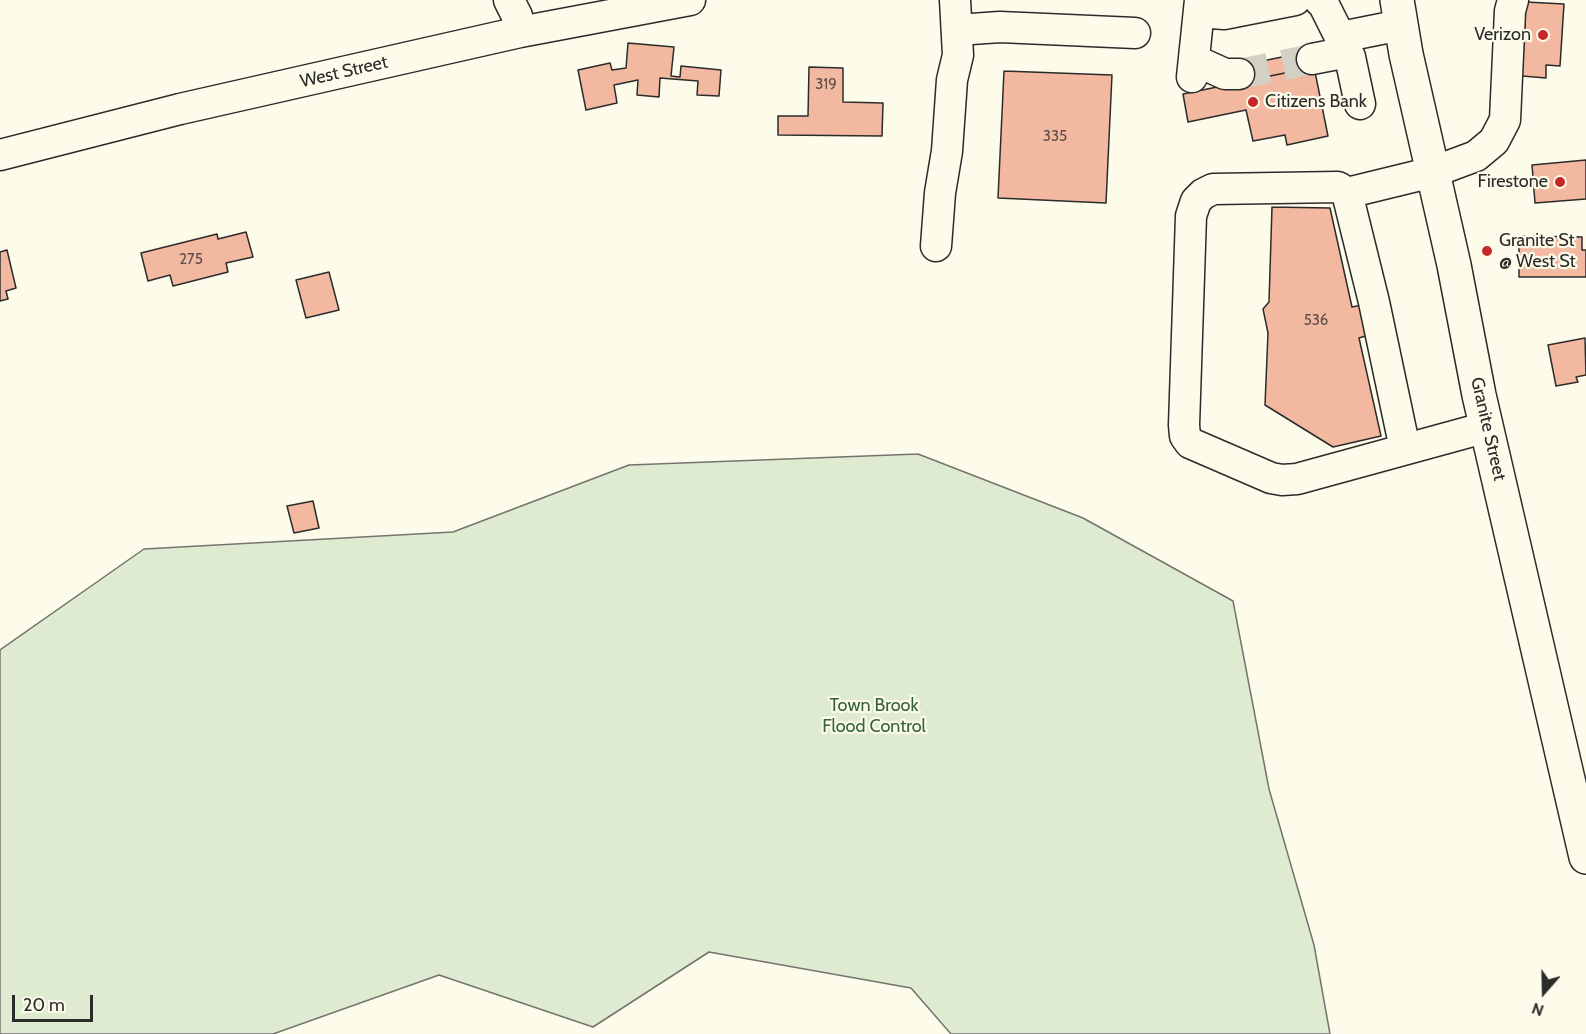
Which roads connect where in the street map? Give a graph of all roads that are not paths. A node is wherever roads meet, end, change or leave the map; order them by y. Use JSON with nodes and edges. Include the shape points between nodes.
{"nodes":[{"id":1,"x":509,"y":0,"type":"edge"},
{"id":2,"x":690,"y":0,"type":"edge"},
{"id":3,"x":955,"y":0,"type":"edge"},
{"id":4,"x":1295,"y":0,"type":"edge"},
{"id":5,"x":1319,"y":0,"type":"edge"},
{"id":6,"x":1513,"y":0,"type":"edge"},
{"id":7,"x":1200,"y":6,"type":"edge"},
{"id":8,"x":1399,"y":13,"type":"edge"},
{"id":9,"x":957,"y":30,"type":"junction"},
{"id":10,"x":520,"y":32,"type":"junction"},
{"id":11,"x":1135,"y":33,"type":"dead end"},
{"id":12,"x":1344,"y":45,"type":"junction"},
{"id":13,"x":1312,"y":59,"type":"tunnel mouth"},
{"id":14,"x":1239,"y":74,"type":"tunnel mouth"},
{"id":15,"x":1360,"y":104,"type":"dead end"},
{"id":16,"x":0,"y":155,"type":"edge"},
{"id":17,"x":1433,"y":172,"type":"junction"},
{"id":18,"x":1347,"y":193,"type":"junction"},
{"id":19,"x":936,"y":246,"type":"dead end"},
{"id":20,"x":1487,"y":427,"type":"junction"},
{"id":21,"x":1405,"y":449,"type":"junction"},
{"id":22,"x":1584,"y":841,"type":"edge"}],
"edges":[{"from":1,"to":10,"type":"street"},
{"from":2,"to":10,"type":"street","name":"West Street"},
{"from":3,"to":9,"type":"street"},
{"from":4,"to":7,"type":"street","via":[[1224,14]]},
{"from":5,"to":12,"type":"street"},
{"from":6,"to":17,"type":"street","via":[[1505,120],[1494,141],[1476,156]]},
{"from":7,"to":14,"type":"street","via":[[1193,69]]},
{"from":8,"to":12,"type":"street"},
{"from":8,"to":17,"type":"main road","name":"Granite Street"},
{"from":9,"to":11,"type":"street","via":[[1000,27]]},
{"from":9,"to":19,"type":"street","via":[[958,55],[952,80]]},
{"from":10,"to":16,"type":"street","name":"West Street","via":[[180,109]]},
{"from":12,"to":13,"type":"street"},
{"from":12,"to":15,"type":"street"},
{"from":17,"to":18,"type":"street"},
{"from":17,"to":20,"type":"main road","name":"Granite Street"},
{"from":18,"to":21,"type":"street"},
{"from":18,"to":21,"type":"street","via":[[1338,187],[1219,189],[1207,191],[1196,201],[1191,216],[1185,436],[1197,447],[1282,480]]},
{"from":20,"to":21,"type":"street"},
{"from":20,"to":22,"type":"main road","name":"Granite Street"}]}
